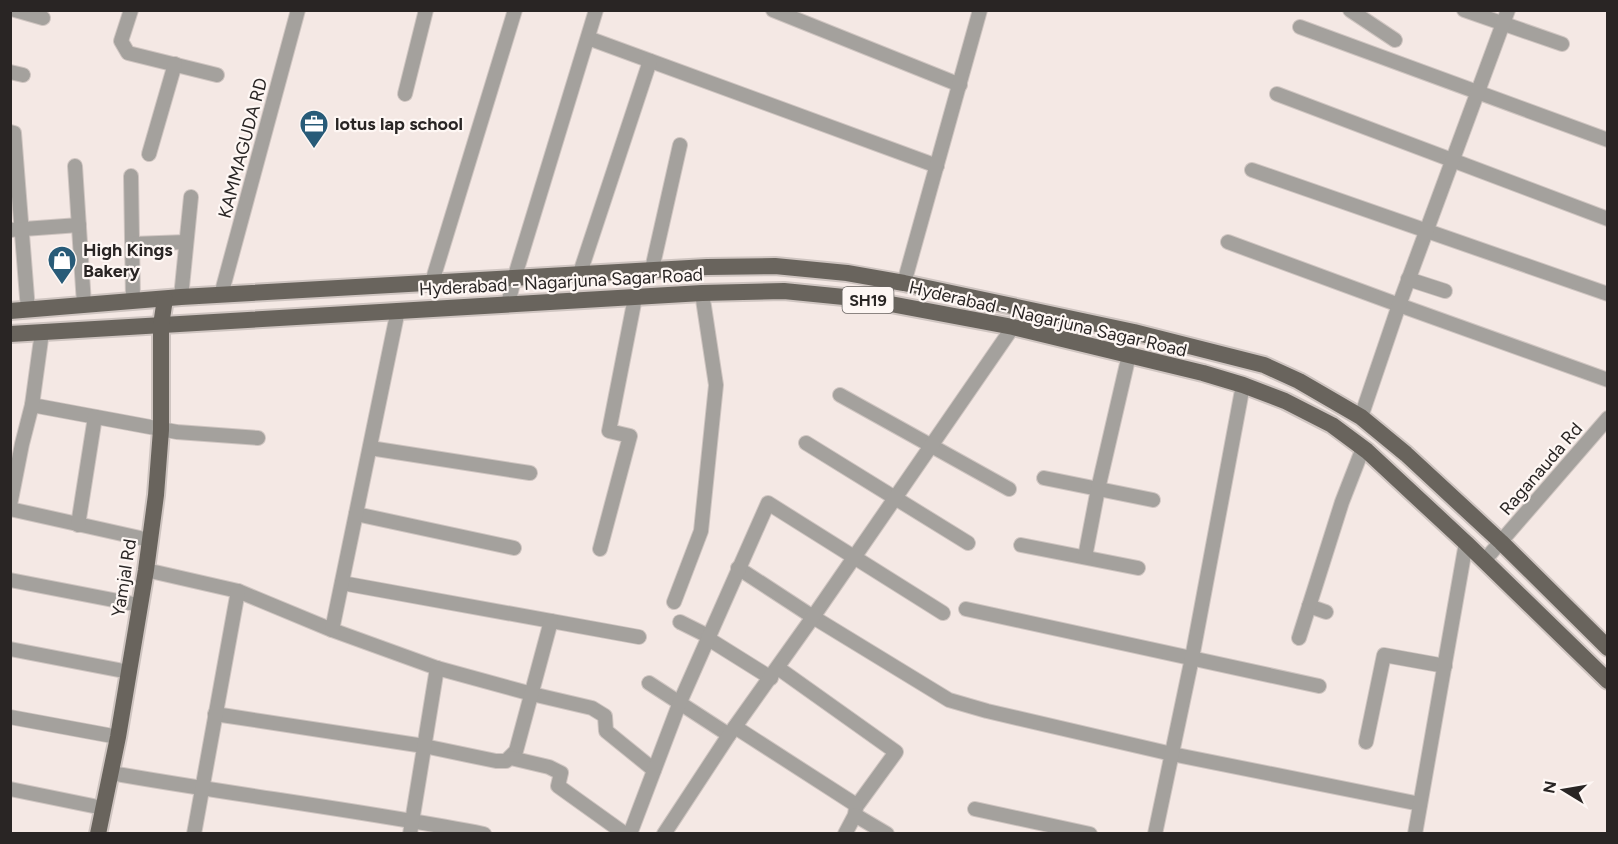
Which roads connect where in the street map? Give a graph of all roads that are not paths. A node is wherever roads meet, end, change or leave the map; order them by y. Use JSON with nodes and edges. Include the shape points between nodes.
{"nodes":[{"id":1,"x":15,"y":10,"type":"edge"},
{"id":2,"x":130,"y":10,"type":"edge"},
{"id":3,"x":298,"y":10,"type":"edge"},
{"id":4,"x":426,"y":10,"type":"edge"},
{"id":5,"x":515,"y":10,"type":"edge"},
{"id":6,"x":596,"y":10,"type":"edge"},
{"id":7,"x":773,"y":10,"type":"edge"},
{"id":8,"x":980,"y":10,"type":"edge"},
{"id":9,"x":1350,"y":10,"type":"edge"},
{"id":10,"x":1464,"y":10,"type":"edge"},
{"id":11,"x":1508,"y":10,"type":"edge"},
{"id":12,"x":1370,"y":16,"type":"edge"},
{"id":13,"x":43,"y":18,"type":"dead end"},
{"id":14,"x":1503,"y":24,"type":"junction"},
{"id":15,"x":1300,"y":27,"type":"dead end"},
{"id":16,"x":588,"y":39,"type":"junction"},
{"id":17,"x":1395,"y":40,"type":"dead end"},
{"id":18,"x":1562,"y":45,"type":"dead end"},
{"id":19,"x":650,"y":62,"type":"junction"},
{"id":20,"x":175,"y":64,"type":"junction"},
{"id":21,"x":217,"y":75,"type":"dead end"},
{"id":22,"x":960,"y":85,"type":"junction"},
{"id":23,"x":1478,"y":92,"type":"junction"},
{"id":24,"x":405,"y":94,"type":"dead end"},
{"id":25,"x":1276,"y":94,"type":"dead end"},
{"id":26,"x":10,"y":132,"type":"edge"},
{"id":27,"x":1608,"y":140,"type":"edge"},
{"id":28,"x":680,"y":145,"type":"dead end"},
{"id":29,"x":149,"y":154,"type":"dead end"},
{"id":30,"x":1452,"y":160,"type":"junction"},
{"id":31,"x":75,"y":166,"type":"dead end"},
{"id":32,"x":937,"y":166,"type":"junction"},
{"id":33,"x":1252,"y":170,"type":"dead end"},
{"id":34,"x":131,"y":176,"type":"dead end"},
{"id":35,"x":191,"y":197,"type":"dead end"},
{"id":36,"x":1608,"y":219,"type":"edge"},
{"id":37,"x":79,"y":225,"type":"junction"},
{"id":38,"x":16,"y":230,"type":"edge"},
{"id":39,"x":1426,"y":231,"type":"junction"},
{"id":40,"x":186,"y":242,"type":"junction"},
{"id":41,"x":1228,"y":242,"type":"dead end"},
{"id":42,"x":133,"y":244,"type":"junction"},
{"id":43,"x":652,"y":269,"type":"junction"},
{"id":44,"x":580,"y":273,"type":"junction"},
{"id":45,"x":514,"y":279,"type":"junction"},
{"id":46,"x":1408,"y":279,"type":"junction"},
{"id":47,"x":432,"y":282,"type":"junction"},
{"id":48,"x":904,"y":283,"type":"junction"},
{"id":49,"x":1445,"y":291,"type":"dead end"},
{"id":50,"x":702,"y":293,"type":"junction"},
{"id":51,"x":1608,"y":294,"type":"edge"},
{"id":52,"x":221,"y":295,"type":"junction"},
{"id":53,"x":173,"y":298,"type":"junction"},
{"id":54,"x":635,"y":298,"type":"junction"},
{"id":55,"x":133,"y":301,"type":"junction"},
{"id":56,"x":84,"y":304,"type":"junction"},
{"id":57,"x":508,"y":304,"type":"junction"},
{"id":58,"x":1399,"y":305,"type":"junction"},
{"id":59,"x":28,"y":310,"type":"junction"},
{"id":60,"x":398,"y":310,"type":"junction"},
{"id":61,"x":10,"y":311,"type":"edge"},
{"id":62,"x":161,"y":325,"type":"junction"},
{"id":63,"x":1013,"y":327,"type":"junction"},
{"id":64,"x":42,"y":332,"type":"junction"},
{"id":65,"x":10,"y":334,"type":"edge"},
{"id":66,"x":1129,"y":355,"type":"junction"},
{"id":67,"x":1608,"y":380,"type":"edge"},
{"id":68,"x":1243,"y":385,"type":"junction"},
{"id":69,"x":840,"y":395,"type":"dead end"},
{"id":70,"x":32,"y":405,"type":"junction"},
{"id":71,"x":96,"y":417,"type":"junction"},
{"id":72,"x":1361,"y":417,"type":"junction"},
{"id":73,"x":1608,"y":418,"type":"edge"},
{"id":74,"x":161,"y":430,"type":"junction"},
{"id":75,"x":258,"y":438,"type":"dead end"},
{"id":76,"x":16,"y":443,"type":"edge"},
{"id":77,"x":806,"y":443,"type":"dead end"},
{"id":78,"x":931,"y":446,"type":"junction"},
{"id":79,"x":370,"y":448,"type":"junction"},
{"id":80,"x":1363,"y":448,"type":"junction"},
{"id":81,"x":530,"y":473,"type":"dead end"},
{"id":82,"x":1044,"y":478,"type":"dead end"},
{"id":83,"x":1008,"y":489,"type":"dead end"},
{"id":84,"x":1098,"y":489,"type":"junction"},
{"id":85,"x":896,"y":497,"type":"junction"},
{"id":86,"x":1153,"y":500,"type":"dead end"},
{"id":87,"x":10,"y":507,"type":"edge"},
{"id":88,"x":356,"y":514,"type":"junction"},
{"id":89,"x":78,"y":525,"type":"junction"},
{"id":90,"x":149,"y":540,"type":"junction"},
{"id":91,"x":1501,"y":542,"type":"junction"},
{"id":92,"x":968,"y":543,"type":"dead end"},
{"id":93,"x":1466,"y":543,"type":"junction"},
{"id":94,"x":1021,"y":545,"type":"dead end"},
{"id":95,"x":514,"y":548,"type":"dead end"},
{"id":96,"x":600,"y":549,"type":"dead end"},
{"id":97,"x":855,"y":557,"type":"junction"},
{"id":98,"x":1085,"y":557,"type":"junction"},
{"id":99,"x":1484,"y":561,"type":"junction"},
{"id":100,"x":738,"y":568,"type":"junction"},
{"id":101,"x":1138,"y":568,"type":"dead end"},
{"id":102,"x":146,"y":570,"type":"junction"},
{"id":103,"x":10,"y":580,"type":"edge"},
{"id":104,"x":342,"y":583,"type":"junction"},
{"id":105,"x":238,"y":591,"type":"junction"},
{"id":106,"x":674,"y":602,"type":"dead end"},
{"id":107,"x":139,"y":606,"type":"junction"},
{"id":108,"x":1309,"y":606,"type":"junction"},
{"id":109,"x":966,"y":609,"type":"dead end"},
{"id":110,"x":1326,"y":612,"type":"dead end"},
{"id":111,"x":943,"y":613,"type":"dead end"},
{"id":112,"x":813,"y":617,"type":"junction"},
{"id":113,"x":551,"y":621,"type":"junction"},
{"id":114,"x":680,"y":622,"type":"dead end"},
{"id":115,"x":332,"y":630,"type":"junction"},
{"id":116,"x":639,"y":637,"type":"dead end"},
{"id":117,"x":708,"y":637,"type":"junction"},
{"id":118,"x":1299,"y":638,"type":"dead end"},
{"id":119,"x":1608,"y":648,"type":"edge"},
{"id":120,"x":10,"y":650,"type":"edge"},
{"id":121,"x":1192,"y":658,"type":"junction"},
{"id":122,"x":1445,"y":666,"type":"junction"},
{"id":123,"x":437,"y":668,"type":"junction"},
{"id":124,"x":129,"y":672,"type":"junction"},
{"id":125,"x":774,"y":673,"type":"junction"},
{"id":126,"x":1608,"y":681,"type":"edge"},
{"id":127,"x":649,"y":683,"type":"dead end"},
{"id":128,"x":1319,"y":686,"type":"dead end"},
{"id":129,"x":532,"y":694,"type":"junction"},
{"id":130,"x":680,"y":702,"type":"junction"},
{"id":131,"x":215,"y":714,"type":"junction"},
{"id":132,"x":10,"y":717,"type":"edge"},
{"id":133,"x":732,"y":731,"type":"junction"},
{"id":134,"x":118,"y":737,"type":"junction"},
{"id":135,"x":1366,"y":742,"type":"dead end"},
{"id":136,"x":424,"y":746,"type":"junction"},
{"id":137,"x":1172,"y":754,"type":"junction"},
{"id":138,"x":510,"y":758,"type":"junction"},
{"id":139,"x":654,"y":770,"type":"junction"},
{"id":140,"x":111,"y":773,"type":"junction"},
{"id":141,"x":10,"y":789,"type":"edge"},
{"id":142,"x":200,"y":789,"type":"junction"},
{"id":143,"x":1420,"y":804,"type":"junction"},
{"id":144,"x":103,"y":808,"type":"junction"},
{"id":145,"x":975,"y":809,"type":"dead end"},
{"id":146,"x":856,"y":811,"type":"junction"},
{"id":147,"x":411,"y":827,"type":"edge"},
{"id":148,"x":98,"y":834,"type":"edge"},
{"id":149,"x":194,"y":834,"type":"edge"},
{"id":150,"x":484,"y":834,"type":"edge"},
{"id":151,"x":627,"y":834,"type":"edge"},
{"id":152,"x":664,"y":834,"type":"edge"},
{"id":153,"x":845,"y":834,"type":"edge"},
{"id":154,"x":887,"y":834,"type":"edge"},
{"id":155,"x":1090,"y":834,"type":"edge"},
{"id":156,"x":1155,"y":834,"type":"edge"},
{"id":157,"x":1415,"y":834,"type":"edge"}],
"edges":[{"from":1,"to":13,"type":"street"},
{"from":2,"to":20,"type":"street","via":[[121,41],[128,53]]},
{"from":3,"to":52,"type":"street","name":"KAMMAGUDA RD"},
{"from":4,"to":24,"type":"street"},
{"from":5,"to":47,"type":"street"},
{"from":6,"to":16,"type":"street"},
{"from":7,"to":22,"type":"street"},
{"from":8,"to":22,"type":"street"},
{"from":9,"to":12,"type":"street"},
{"from":10,"to":14,"type":"street"},
{"from":11,"to":14,"type":"street"},
{"from":12,"to":17,"type":"street"},
{"from":14,"to":18,"type":"street"},
{"from":14,"to":23,"type":"street"},
{"from":15,"to":23,"type":"street"},
{"from":16,"to":19,"type":"street"},
{"from":16,"to":45,"type":"street"},
{"from":19,"to":32,"type":"street"},
{"from":19,"to":44,"type":"street"},
{"from":20,"to":21,"type":"street"},
{"from":20,"to":29,"type":"street"},
{"from":22,"to":32,"type":"street"},
{"from":23,"to":27,"type":"street"},
{"from":23,"to":30,"type":"street"},
{"from":25,"to":30,"type":"street"},
{"from":26,"to":38,"type":"street","via":[[14,133]]},
{"from":28,"to":43,"type":"street"},
{"from":30,"to":36,"type":"street"},
{"from":30,"to":39,"type":"street"},
{"from":31,"to":37,"type":"street"},
{"from":32,"to":48,"type":"street"},
{"from":33,"to":39,"type":"street"},
{"from":34,"to":42,"type":"street"},
{"from":35,"to":40,"type":"street"},
{"from":37,"to":38,"type":"street"},
{"from":37,"to":56,"type":"street"},
{"from":38,"to":59,"type":"street"},
{"from":39,"to":46,"type":"street"},
{"from":39,"to":51,"type":"street"},
{"from":40,"to":42,"type":"street"},
{"from":40,"to":53,"type":"street"},
{"from":41,"to":58,"type":"street"},
{"from":42,"to":55,"type":"street"},
{"from":43,"to":44,"type":"main road","name":"Hyderabad - Nagarjuna Sagar Road","number":"SH19"},
{"from":43,"to":48,"type":"main road","name":"Hyderabad - Nagarjuna Sagar Road","number":"SH19","via":[[775,266]]},
{"from":44,"to":45,"type":"main road","name":"Hyderabad - Nagarjuna Sagar Road","number":"SH19"},
{"from":45,"to":47,"type":"main road","name":"Hyderabad - Nagarjuna Sagar Road","number":"SH19"},
{"from":45,"to":57,"type":"street"},
{"from":46,"to":49,"type":"street"},
{"from":46,"to":58,"type":"street"},
{"from":47,"to":52,"type":"main road","name":"Hyderabad - Nagarjuna Sagar Road","number":"SH19"},
{"from":48,"to":72,"type":"main road","name":"Hyderabad - Nagarjuna Sagar Road","number":"SH19","via":[[1134,332],[1264,365]]},
{"from":50,"to":54,"type":"main road","name":"Hyderabad - Nagarjuna Sagar Road","number":"SH19"},
{"from":50,"to":63,"type":"main road","name":"Hyderabad - Nagarjuna Sagar Road","number":"SH19","via":[[784,291],[864,299]]},
{"from":50,"to":106,"type":"street","via":[[716,385],[701,531]]},
{"from":52,"to":53,"type":"main road","name":"Hyderabad - Nagarjuna Sagar Road","number":"SH19"},
{"from":53,"to":55,"type":"main road","name":"Hyderabad - Nagarjuna Sagar Road","number":"SH19"},
{"from":53,"to":62,"type":"main road","name":"Yamjal Rd"},
{"from":54,"to":57,"type":"main road","name":"Hyderabad - Nagarjuna Sagar Road","number":"SH19"},
{"from":54,"to":96,"type":"street","via":[[609,431],[630,436]]},
{"from":55,"to":56,"type":"main road","name":"Hyderabad - Nagarjuna Sagar Road","number":"SH19"},
{"from":56,"to":59,"type":"main road","name":"Hyderabad - Nagarjuna Sagar Road","number":"SH19"},
{"from":57,"to":60,"type":"main road","name":"Hyderabad - Nagarjuna Sagar Road","number":"SH19"},
{"from":58,"to":67,"type":"street"},
{"from":58,"to":72,"type":"street"},
{"from":59,"to":61,"type":"main road","name":"Hyderabad - Nagarjuna Sagar Road","number":"SH19"},
{"from":60,"to":62,"type":"main road","name":"Hyderabad - Nagarjuna Sagar Road","number":"SH19"},
{"from":60,"to":79,"type":"street"},
{"from":62,"to":64,"type":"main road","name":"Hyderabad - Nagarjuna Sagar Road","number":"SH19"},
{"from":62,"to":74,"type":"main road","name":"Yamjal Rd"},
{"from":63,"to":66,"type":"main road","name":"Hyderabad - Nagarjuna Sagar Road","number":"SH19"},
{"from":63,"to":78,"type":"street"},
{"from":64,"to":65,"type":"main road","name":"Hyderabad - Nagarjuna Sagar Road","number":"SH19"},
{"from":64,"to":70,"type":"street"},
{"from":66,"to":68,"type":"main road","name":"Hyderabad - Nagarjuna Sagar Road","number":"SH19"},
{"from":66,"to":84,"type":"street"},
{"from":68,"to":80,"type":"main road","name":"Hyderabad - Nagarjuna Sagar Road","number":"SH19","via":[[1322,420]]},
{"from":68,"to":121,"type":"street"},
{"from":69,"to":78,"type":"street"},
{"from":70,"to":71,"type":"street"},
{"from":70,"to":76,"type":"street"},
{"from":71,"to":74,"type":"street"},
{"from":71,"to":89,"type":"street"},
{"from":72,"to":91,"type":"main road","name":"Hyderabad - Nagarjuna Sagar Road","number":"SH19"},
{"from":73,"to":91,"type":"street","name":"Raganauda Rd"},
{"from":74,"to":75,"type":"street"},
{"from":74,"to":90,"type":"main road","name":"Yamjal Rd"},
{"from":76,"to":87,"type":"street"},
{"from":77,"to":85,"type":"street"},
{"from":78,"to":83,"type":"street"},
{"from":78,"to":85,"type":"street"},
{"from":79,"to":81,"type":"street"},
{"from":79,"to":88,"type":"street"},
{"from":80,"to":93,"type":"main road","name":"Hyderabad - Nagarjuna Sagar Road","number":"SH19"},
{"from":80,"to":108,"type":"street"},
{"from":82,"to":84,"type":"street"},
{"from":84,"to":86,"type":"street"},
{"from":84,"to":98,"type":"street"},
{"from":85,"to":92,"type":"street"},
{"from":85,"to":97,"type":"street"},
{"from":87,"to":89,"type":"street"},
{"from":88,"to":95,"type":"street"},
{"from":88,"to":104,"type":"street"},
{"from":89,"to":90,"type":"street"},
{"from":90,"to":102,"type":"main road","name":"Yamjal Rd"},
{"from":91,"to":99,"type":"street","name":"Raganauda Rd"},
{"from":91,"to":119,"type":"main road","name":"Hyderabad - Nagarjuna Sagar Road","number":"SH19"},
{"from":93,"to":99,"type":"main road","name":"Hyderabad - Nagarjuna Sagar Road","number":"SH19"},
{"from":93,"to":122,"type":"street"},
{"from":94,"to":98,"type":"street"},
{"from":97,"to":100,"type":"street","via":[[768,503]]},
{"from":97,"to":111,"type":"street"},
{"from":97,"to":112,"type":"street"},
{"from":98,"to":101,"type":"street"},
{"from":99,"to":126,"type":"main road","name":"Hyderabad - Nagarjuna Sagar Road","number":"SH19"},
{"from":100,"to":112,"type":"street"},
{"from":100,"to":117,"type":"street"},
{"from":102,"to":105,"type":"street"},
{"from":102,"to":107,"type":"main road","name":"Yamjal Rd"},
{"from":103,"to":107,"type":"street"},
{"from":104,"to":113,"type":"street"},
{"from":104,"to":115,"type":"street"},
{"from":105,"to":115,"type":"street"},
{"from":105,"to":131,"type":"street"},
{"from":107,"to":124,"type":"main road","name":"Yamjal Rd"},
{"from":108,"to":110,"type":"street"},
{"from":108,"to":118,"type":"street"},
{"from":109,"to":121,"type":"street"},
{"from":112,"to":125,"type":"street"},
{"from":112,"to":137,"type":"street","via":[[949,700]]},
{"from":113,"to":116,"type":"street"},
{"from":113,"to":129,"type":"street"},
{"from":114,"to":117,"type":"street"},
{"from":115,"to":123,"type":"street"},
{"from":117,"to":125,"type":"street"},
{"from":117,"to":130,"type":"street"},
{"from":120,"to":124,"type":"street"},
{"from":121,"to":128,"type":"street"},
{"from":121,"to":137,"type":"street"},
{"from":122,"to":135,"type":"street","via":[[1384,655]]},
{"from":122,"to":143,"type":"street"},
{"from":123,"to":129,"type":"street"},
{"from":123,"to":136,"type":"street"},
{"from":124,"to":134,"type":"main road","name":"Yamjal Rd"},
{"from":125,"to":133,"type":"street"},
{"from":125,"to":146,"type":"street","via":[[896,752]]},
{"from":127,"to":130,"type":"street"},
{"from":129,"to":138,"type":"street","via":[[516,751]]},
{"from":129,"to":139,"type":"street","via":[[592,708],[605,716],[606,731]]},
{"from":130,"to":133,"type":"street"},
{"from":130,"to":139,"type":"street"},
{"from":131,"to":136,"type":"street"},
{"from":131,"to":142,"type":"street"},
{"from":132,"to":134,"type":"street"},
{"from":133,"to":146,"type":"street","via":[[853,803]]},
{"from":133,"to":152,"type":"street"},
{"from":134,"to":140,"type":"main road","name":"Yamjal Rd"},
{"from":136,"to":138,"type":"street","via":[[496,761]]},
{"from":136,"to":147,"type":"street"},
{"from":137,"to":143,"type":"street"},
{"from":137,"to":156,"type":"street"},
{"from":138,"to":151,"type":"street","via":[[561,772],[558,786]]},
{"from":139,"to":151,"type":"street"},
{"from":140,"to":142,"type":"street"},
{"from":140,"to":144,"type":"main road","name":"Yamjal Rd"},
{"from":141,"to":144,"type":"street"},
{"from":142,"to":147,"type":"street"},
{"from":142,"to":149,"type":"street"},
{"from":143,"to":157,"type":"street"},
{"from":144,"to":148,"type":"main road","name":"Yamjal Rd"},
{"from":145,"to":155,"type":"street"},
{"from":146,"to":153,"type":"street"},
{"from":146,"to":154,"type":"street"},
{"from":147,"to":150,"type":"street"}]}
